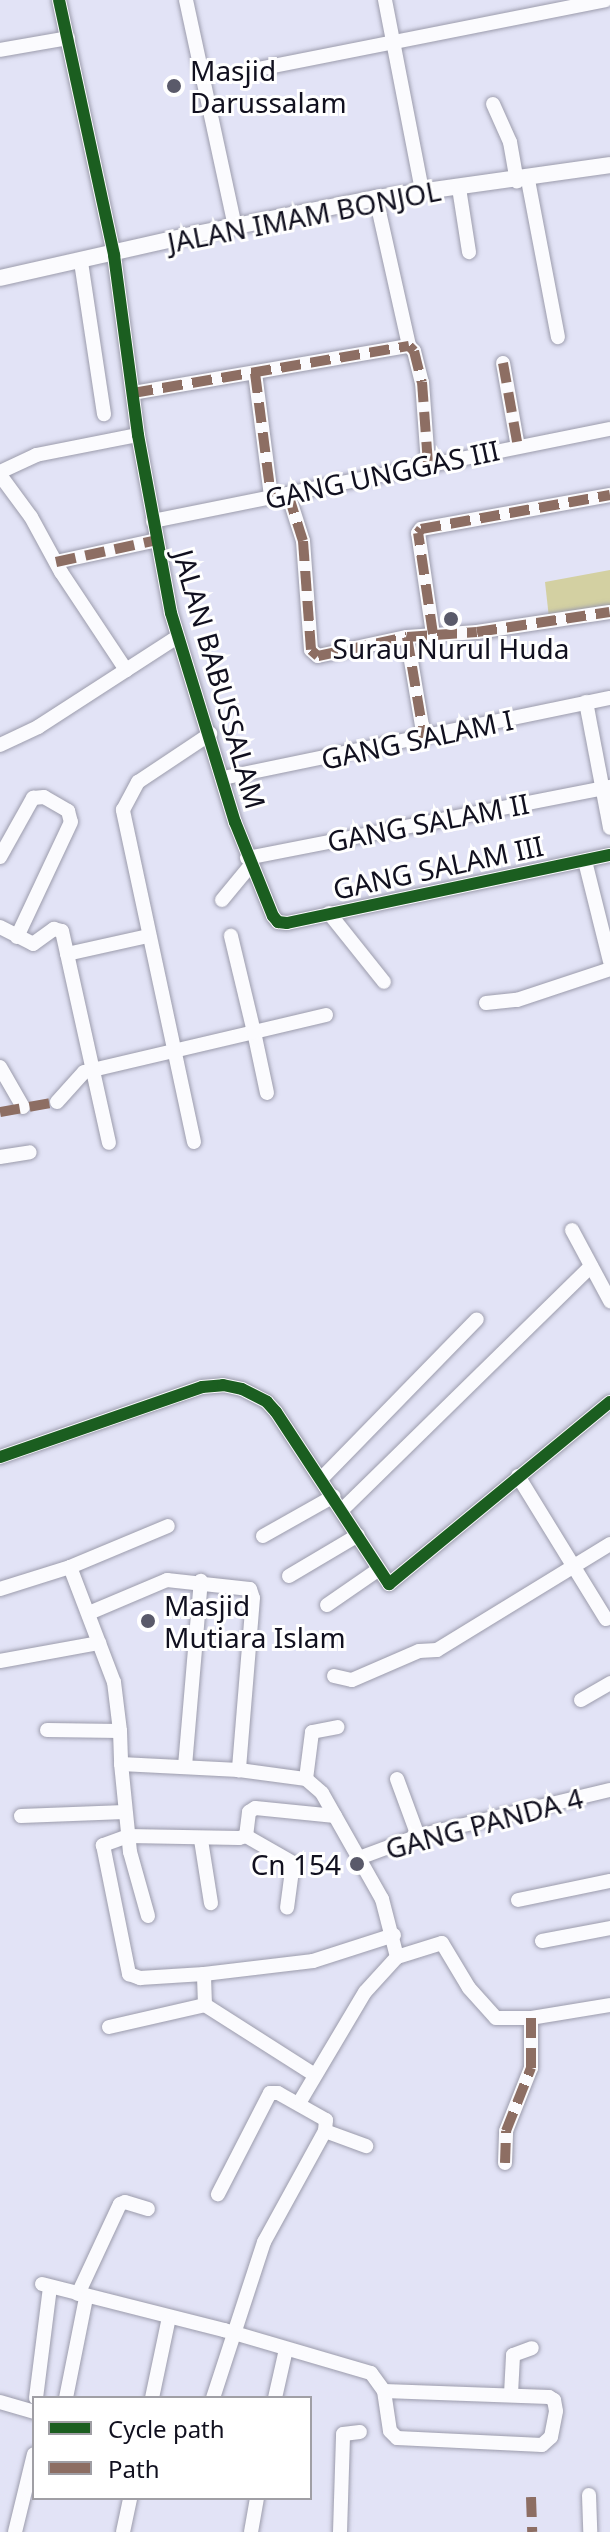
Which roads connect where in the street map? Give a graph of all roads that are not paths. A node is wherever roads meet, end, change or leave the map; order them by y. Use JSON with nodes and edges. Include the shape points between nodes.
{"nodes":[{"id":1,"x":59,"y":0,"type":"edge"},
{"id":2,"x":186,"y":0,"type":"edge"},
{"id":3,"x":385,"y":0,"type":"edge"},
{"id":4,"x":605,"y":0,"type":"edge"},
{"id":5,"x":68,"y":38,"type":"junction"},
{"id":6,"x":393,"y":43,"type":"junction"},
{"id":7,"x":0,"y":50,"type":"edge"},
{"id":8,"x":258,"y":69,"type":"dead end"},
{"id":9,"x":493,"y":104,"type":"dead end"},
{"id":10,"x":610,"y":165,"type":"edge"},
{"id":11,"x":522,"y":180,"type":"junction"},
{"id":12,"x":459,"y":188,"type":"junction"},
{"id":13,"x":422,"y":191,"type":"junction"},
{"id":14,"x":376,"y":198,"type":"junction"},
{"id":15,"x":235,"y":226,"type":"junction"},
{"id":16,"x":469,"y":252,"type":"dead end"},
{"id":17,"x":114,"y":255,"type":"junction"},
{"id":18,"x":81,"y":262,"type":"junction"},
{"id":19,"x":0,"y":278,"type":"edge"},
{"id":20,"x":558,"y":337,"type":"dead end"},
{"id":21,"x":409,"y":346,"type":"junction"},
{"id":22,"x":503,"y":363,"type":"dead end"},
{"id":23,"x":255,"y":373,"type":"junction"},
{"id":24,"x":133,"y":393,"type":"junction"},
{"id":25,"x":104,"y":414,"type":"dead end"},
{"id":26,"x":610,"y":429,"type":"edge"},
{"id":27,"x":138,"y":435,"type":"junction"},
{"id":28,"x":518,"y":447,"type":"junction"},
{"id":29,"x":428,"y":463,"type":"junction"},
{"id":30,"x":0,"y":473,"type":"edge"},
{"id":31,"x":288,"y":494,"type":"junction"},
{"id":32,"x":610,"y":495,"type":"edge"},
{"id":33,"x":271,"y":497,"type":"junction"},
{"id":34,"x":153,"y":521,"type":"junction"},
{"id":35,"x":157,"y":540,"type":"junction"},
{"id":36,"x":56,"y":562,"type":"junction"},
{"id":37,"x":610,"y":612,"type":"edge"},
{"id":38,"x":433,"y":634,"type":"junction"},
{"id":39,"x":177,"y":637,"type":"junction"},
{"id":40,"x":407,"y":637,"type":"junction"},
{"id":41,"x":126,"y":670,"type":"junction"},
{"id":42,"x":610,"y":698,"type":"edge"},
{"id":43,"x":586,"y":702,"type":"junction"},
{"id":44,"x":210,"y":734,"type":"junction"},
{"id":45,"x":424,"y":738,"type":"junction"},
{"id":46,"x":0,"y":745,"type":"edge"},
{"id":47,"x":223,"y":778,"type":"junction"},
{"id":48,"x":606,"y":788,"type":"edge"},
{"id":49,"x":610,"y":828,"type":"edge"},
{"id":50,"x":5,"y":843,"type":"edge"},
{"id":51,"x":610,"y":855,"type":"edge"},
{"id":52,"x":0,"y":857,"type":"edge"},
{"id":53,"x":585,"y":861,"type":"junction"},
{"id":54,"x":248,"y":862,"type":"junction"},
{"id":55,"x":222,"y":900,"type":"dead end"},
{"id":56,"x":329,"y":913,"type":"junction"},
{"id":57,"x":276,"y":920,"type":"joint"},
{"id":58,"x":0,"y":927,"type":"edge"},
{"id":59,"x":148,"y":936,"type":"junction"},
{"id":60,"x":231,"y":936,"type":"dead end"},
{"id":61,"x":17,"y":937,"type":"junction"},
{"id":62,"x":67,"y":954,"type":"junction"},
{"id":63,"x":610,"y":961,"type":"edge"},
{"id":64,"x":610,"y":969,"type":"edge"},
{"id":65,"x":384,"y":982,"type":"dead end"},
{"id":66,"x":486,"y":1003,"type":"dead end"},
{"id":67,"x":326,"y":1015,"type":"dead end"},
{"id":68,"x":254,"y":1032,"type":"junction"},
{"id":69,"x":174,"y":1050,"type":"junction"},
{"id":70,"x":0,"y":1067,"type":"edge"},
{"id":71,"x":92,"y":1070,"type":"junction"},
{"id":72,"x":267,"y":1093,"type":"dead end"},
{"id":73,"x":57,"y":1102,"type":"dead end"},
{"id":74,"x":23,"y":1107,"type":"dead end"},
{"id":75,"x":194,"y":1142,"type":"dead end"},
{"id":76,"x":109,"y":1143,"type":"dead end"},
{"id":77,"x":30,"y":1152,"type":"dead end"},
{"id":78,"x":0,"y":1157,"type":"edge"},
{"id":79,"x":572,"y":1230,"type":"dead end"},
{"id":80,"x":591,"y":1266,"type":"junction"},
{"id":81,"x":610,"y":1301,"type":"edge"},
{"id":82,"x":477,"y":1319,"type":"dead end"},
{"id":83,"x":610,"y":1402,"type":"edge"},
{"id":84,"x":0,"y":1457,"type":"edge"},
{"id":85,"x":518,"y":1476,"type":"junction"},
{"id":86,"x":321,"y":1479,"type":"junction"},
{"id":87,"x":334,"y":1496,"type":"junction"},
{"id":88,"x":343,"y":1509,"type":"junction"},
{"id":89,"x":168,"y":1526,"type":"dead end"},
{"id":90,"x":358,"y":1535,"type":"junction"},
{"id":91,"x":263,"y":1536,"type":"dead end"},
{"id":92,"x":610,"y":1544,"type":"edge"},
{"id":93,"x":576,"y":1566,"type":"junction"},
{"id":94,"x":70,"y":1567,"type":"junction"},
{"id":95,"x":379,"y":1569,"type":"junction"},
{"id":96,"x":289,"y":1576,"type":"dead end"},
{"id":97,"x":201,"y":1581,"type":"junction"},
{"id":98,"x":0,"y":1589,"type":"edge"},
{"id":99,"x":327,"y":1605,"type":"dead end"},
{"id":100,"x":89,"y":1613,"type":"junction"},
{"id":101,"x":606,"y":1619,"type":"dead end"},
{"id":102,"x":99,"y":1643,"type":"junction"},
{"id":103,"x":0,"y":1661,"type":"edge"},
{"id":104,"x":334,"y":1676,"type":"dead end"},
{"id":105,"x":610,"y":1683,"type":"edge"},
{"id":106,"x":581,"y":1700,"type":"dead end"},
{"id":107,"x":338,"y":1727,"type":"dead end"},
{"id":108,"x":47,"y":1730,"type":"dead end"},
{"id":109,"x":120,"y":1731,"type":"junction"},
{"id":110,"x":121,"y":1764,"type":"junction"},
{"id":111,"x":185,"y":1766,"type":"junction"},
{"id":112,"x":239,"y":1770,"type":"junction"},
{"id":113,"x":306,"y":1779,"type":"junction"},
{"id":114,"x":397,"y":1779,"type":"dead end"},
{"id":115,"x":610,"y":1790,"type":"edge"},
{"id":116,"x":125,"y":1812,"type":"junction"},
{"id":117,"x":21,"y":1816,"type":"dead end"},
{"id":118,"x":335,"y":1816,"type":"junction"},
{"id":119,"x":128,"y":1836,"type":"junction"},
{"id":120,"x":246,"y":1836,"type":"junction"},
{"id":121,"x":418,"y":1836,"type":"junction"},
{"id":122,"x":201,"y":1840,"type":"junction"},
{"id":123,"x":359,"y":1858,"type":"junction"},
{"id":124,"x":610,"y":1881,"type":"edge"},
{"id":125,"x":518,"y":1900,"type":"dead end"},
{"id":126,"x":211,"y":1903,"type":"dead end"},
{"id":127,"x":287,"y":1908,"type":"dead end"},
{"id":128,"x":148,"y":1916,"type":"dead end"},
{"id":129,"x":610,"y":1928,"type":"edge"},
{"id":130,"x":394,"y":1935,"type":"junction"},
{"id":131,"x":542,"y":1941,"type":"dead end"},
{"id":132,"x":397,"y":1957,"type":"junction"},
{"id":133,"x":204,"y":1974,"type":"junction"},
{"id":134,"x":205,"y":2005,"type":"junction"},
{"id":135,"x":610,"y":2005,"type":"edge"},
{"id":136,"x":531,"y":2018,"type":"junction"},
{"id":137,"x":109,"y":2027,"type":"dead end"},
{"id":138,"x":315,"y":2075,"type":"junction"},
{"id":139,"x":299,"y":2103,"type":"junction"},
{"id":140,"x":325,"y":2131,"type":"junction"},
{"id":141,"x":366,"y":2146,"type":"dead end"},
{"id":142,"x":505,"y":2163,"type":"dead end"},
{"id":143,"x":218,"y":2194,"type":"dead end"},
{"id":144,"x":148,"y":2209,"type":"dead end"},
{"id":145,"x":82,"y":2296,"type":"junction"},
{"id":146,"x":169,"y":2317,"type":"junction"},
{"id":147,"x":232,"y":2333,"type":"junction"},
{"id":148,"x":532,"y":2348,"type":"dead end"},
{"id":149,"x":286,"y":2349,"type":"junction"},
{"id":150,"x":384,"y":2391,"type":"junction"},
{"id":151,"x":511,"y":2394,"type":"junction"},
{"id":152,"x":36,"y":2396,"type":"edge"},
{"id":153,"x":66,"y":2396,"type":"edge"},
{"id":154,"x":152,"y":2396,"type":"edge"},
{"id":155,"x":214,"y":2396,"type":"edge"},
{"id":156,"x":275,"y":2396,"type":"edge"},
{"id":157,"x":0,"y":2402,"type":"edge"},
{"id":158,"x":32,"y":2410,"type":"edge"},
{"id":159,"x":360,"y":2432,"type":"dead end"},
{"id":160,"x":32,"y":2462,"type":"edge"},
{"id":161,"x":589,"y":2495,"type":"dead end"},
{"id":162,"x":130,"y":2500,"type":"edge"},
{"id":163,"x":257,"y":2500,"type":"edge"},
{"id":164,"x":15,"y":2532,"type":"edge"},
{"id":165,"x":123,"y":2532,"type":"edge"},
{"id":166,"x":251,"y":2532,"type":"edge"},
{"id":167,"x":340,"y":2532,"type":"edge"},
{"id":168,"x":590,"y":2532,"type":"edge"}],
"edges":[{"from":1,"to":5,"type":"street","name":"JALAN BABUSSALAM"},
{"from":2,"to":15,"type":"street"},
{"from":3,"to":6,"type":"street"},
{"from":4,"to":6,"type":"street"},
{"from":5,"to":7,"type":"street"},
{"from":5,"to":17,"type":"street","name":"JALAN BABUSSALAM"},
{"from":6,"to":8,"type":"street"},
{"from":6,"to":13,"type":"street"},
{"from":9,"to":11,"type":"street"},
{"from":10,"to":11,"type":"main road","name":"JALAN IMAM BONJOL"},
{"from":11,"to":12,"type":"main road","name":"JALAN IMAM BONJOL"},
{"from":11,"to":20,"type":"street"},
{"from":12,"to":13,"type":"main road","name":"JALAN IMAM BONJOL"},
{"from":12,"to":16,"type":"street"},
{"from":13,"to":14,"type":"main road","name":"JALAN IMAM BONJOL"},
{"from":14,"to":15,"type":"main road","name":"JALAN IMAM BONJOL"},
{"from":14,"to":21,"type":"street"},
{"from":15,"to":17,"type":"main road","name":"JALAN IMAM BONJOL"},
{"from":17,"to":18,"type":"main road","name":"JALAN IMAM BONJOL"},
{"from":17,"to":24,"type":"street","name":"JALAN BABUSSALAM"},
{"from":18,"to":19,"type":"main road","name":"JALAN IMAM BONJOL"},
{"from":18,"to":25,"type":"street"},
{"from":21,"to":23,"type":"street"},
{"from":21,"to":29,"type":"street","via":[[422,382]]},
{"from":22,"to":28,"type":"street"},
{"from":23,"to":24,"type":"street"},
{"from":23,"to":33,"type":"street"},
{"from":24,"to":27,"type":"street","name":"JALAN BABUSSALAM"},
{"from":26,"to":28,"type":"street","name":"GANG UNGGAS III"},
{"from":27,"to":30,"type":"street","via":[[36,455]]},
{"from":27,"to":34,"type":"street","name":"JALAN BABUSSALAM"},
{"from":28,"to":29,"type":"street","name":"GANG UNGGAS III"},
{"from":29,"to":31,"type":"street","name":"GANG UNGGAS III"},
{"from":30,"to":36,"type":"street"},
{"from":31,"to":33,"type":"street","name":"GANG UNGGAS III"},
{"from":31,"to":40,"type":"street","via":[[303,541],[315,655]]},
{"from":32,"to":38,"type":"street","via":[[419,530]]},
{"from":33,"to":34,"type":"street","name":"GANG UNGGAS III"},
{"from":34,"to":35,"type":"street","name":"JALAN BABUSSALAM"},
{"from":35,"to":36,"type":"street"},
{"from":35,"to":39,"type":"street","name":"JALAN BABUSSALAM"},
{"from":36,"to":41,"type":"street"},
{"from":37,"to":38,"type":"street"},
{"from":38,"to":40,"type":"street"},
{"from":39,"to":41,"type":"street"},
{"from":39,"to":44,"type":"street","name":"JALAN BABUSSALAM"},
{"from":40,"to":45,"type":"street"},
{"from":41,"to":46,"type":"street"},
{"from":42,"to":43,"type":"street","name":"GANG SALAM I"},
{"from":43,"to":45,"type":"street","name":"GANG SALAM I"},
{"from":43,"to":48,"type":"street"},
{"from":44,"to":47,"type":"street","name":"JALAN BABUSSALAM"},
{"from":44,"to":59,"type":"street","via":[[157,767],[127,797],[124,820]]},
{"from":45,"to":47,"type":"street","name":"GANG SALAM I"},
{"from":47,"to":54,"type":"street","name":"JALAN BABUSSALAM"},
{"from":48,"to":49,"type":"street"},
{"from":48,"to":54,"type":"street","name":"GANG SALAM II"},
{"from":50,"to":52,"type":"street"},
{"from":50,"to":61,"type":"street","via":[[33,798],[44,797],[70,815]]},
{"from":51,"to":53,"type":"street","name":"GANG SALAM III"},
{"from":53,"to":56,"type":"street","name":"GANG SALAM III"},
{"from":53,"to":63,"type":"street"},
{"from":54,"to":55,"type":"street"},
{"from":54,"to":57,"type":"street","name":"JALAN BABUSSALAM"},
{"from":56,"to":57,"type":"street","name":"GANG SALAM III","via":[[287,923]]},
{"from":56,"to":65,"type":"street"},
{"from":58,"to":61,"type":"street"},
{"from":59,"to":62,"type":"street"},
{"from":59,"to":69,"type":"street"},
{"from":60,"to":68,"type":"street"},
{"from":61,"to":62,"type":"street","via":[[38,943],[57,928]]},
{"from":62,"to":71,"type":"street"},
{"from":64,"to":66,"type":"street","via":[[517,1000]]},
{"from":67,"to":68,"type":"street"},
{"from":68,"to":69,"type":"street"},
{"from":68,"to":72,"type":"street"},
{"from":69,"to":71,"type":"street"},
{"from":69,"to":75,"type":"street"},
{"from":70,"to":74,"type":"street"},
{"from":71,"to":73,"type":"street","via":[[75,1078]]},
{"from":71,"to":76,"type":"street"},
{"from":77,"to":78,"type":"street"},
{"from":79,"to":80,"type":"street"},
{"from":80,"to":81,"type":"street"},
{"from":80,"to":88,"type":"street"},
{"from":82,"to":86,"type":"street"},
{"from":83,"to":85,"type":"street"},
{"from":84,"to":86,"type":"street","via":[[202,1387],[223,1385],[267,1402]]},
{"from":85,"to":93,"type":"street"},
{"from":85,"to":95,"type":"street","via":[[389,1584]]},
{"from":86,"to":87,"type":"street"},
{"from":87,"to":88,"type":"street"},
{"from":87,"to":91,"type":"street"},
{"from":88,"to":90,"type":"street"},
{"from":89,"to":94,"type":"street"},
{"from":90,"to":95,"type":"street"},
{"from":90,"to":96,"type":"street"},
{"from":92,"to":93,"type":"street"},
{"from":93,"to":101,"type":"street"},
{"from":93,"to":104,"type":"street","via":[[437,1650],[419,1651],[352,1680]]},
{"from":94,"to":98,"type":"street"},
{"from":94,"to":100,"type":"street"},
{"from":95,"to":99,"type":"street"},
{"from":97,"to":100,"type":"street","via":[[167,1580]]},
{"from":97,"to":111,"type":"street"},
{"from":97,"to":112,"type":"street","via":[[245,1586],[253,1598]]},
{"from":100,"to":102,"type":"street"},
{"from":102,"to":103,"type":"street"},
{"from":102,"to":109,"type":"street","via":[[117,1693]]},
{"from":105,"to":106,"type":"street"},
{"from":107,"to":113,"type":"street","via":[[312,1732]]},
{"from":108,"to":109,"type":"street"},
{"from":109,"to":110,"type":"street"},
{"from":110,"to":111,"type":"street"},
{"from":110,"to":116,"type":"street"},
{"from":111,"to":112,"type":"street"},
{"from":112,"to":113,"type":"street"},
{"from":113,"to":118,"type":"street"},
{"from":114,"to":121,"type":"street"},
{"from":115,"to":121,"type":"street","name":"GANG PANDA 4"},
{"from":116,"to":117,"type":"street"},
{"from":116,"to":119,"type":"street"},
{"from":118,"to":120,"type":"street","via":[[255,1808],[249,1812]]},
{"from":118,"to":123,"type":"street"},
{"from":119,"to":122,"type":"street"},
{"from":119,"to":128,"type":"street"},
{"from":119,"to":133,"type":"street","via":[[102,1848],[129,1974]]},
{"from":120,"to":122,"type":"street"},
{"from":120,"to":127,"type":"street","via":[[293,1863]]},
{"from":121,"to":123,"type":"street","name":"GANG PANDA 4"},
{"from":122,"to":126,"type":"street"},
{"from":123,"to":130,"type":"street"},
{"from":124,"to":125,"type":"street"},
{"from":129,"to":131,"type":"street"},
{"from":130,"to":132,"type":"street"},
{"from":130,"to":133,"type":"street","via":[[331,1957]]},
{"from":132,"to":136,"type":"street","via":[[442,1943],[492,2015]]},
{"from":132,"to":138,"type":"street","via":[[365,1992]]},
{"from":133,"to":134,"type":"street"},
{"from":134,"to":137,"type":"street"},
{"from":134,"to":138,"type":"street"},
{"from":135,"to":136,"type":"street"},
{"from":136,"to":142,"type":"street","via":[[531,2068],[506,2131]]},
{"from":138,"to":139,"type":"street"},
{"from":139,"to":140,"type":"street","via":[[325,2118]]},
{"from":139,"to":143,"type":"street","via":[[270,2093]]},
{"from":140,"to":141,"type":"street"},
{"from":140,"to":147,"type":"street","via":[[264,2242]]},
{"from":144,"to":145,"type":"street","via":[[120,2204]]},
{"from":145,"to":146,"type":"street"},
{"from":145,"to":152,"type":"street","via":[[46,2285]]},
{"from":145,"to":153,"type":"street"},
{"from":146,"to":147,"type":"street"},
{"from":146,"to":154,"type":"street"},
{"from":147,"to":149,"type":"street"},
{"from":147,"to":155,"type":"street"},
{"from":148,"to":151,"type":"street","via":[[513,2355]]},
{"from":149,"to":150,"type":"street","via":[[371,2373]]},
{"from":149,"to":156,"type":"street"},
{"from":150,"to":151,"type":"street"},
{"from":150,"to":151,"type":"street","via":[[390,2431],[397,2438],[548,2442],[554,2400]]},
{"from":157,"to":158,"type":"street"},
{"from":159,"to":167,"type":"street","via":[[343,2434]]},
{"from":160,"to":164,"type":"street"},
{"from":161,"to":168,"type":"street"},
{"from":162,"to":165,"type":"street"},
{"from":163,"to":166,"type":"street"}]}
